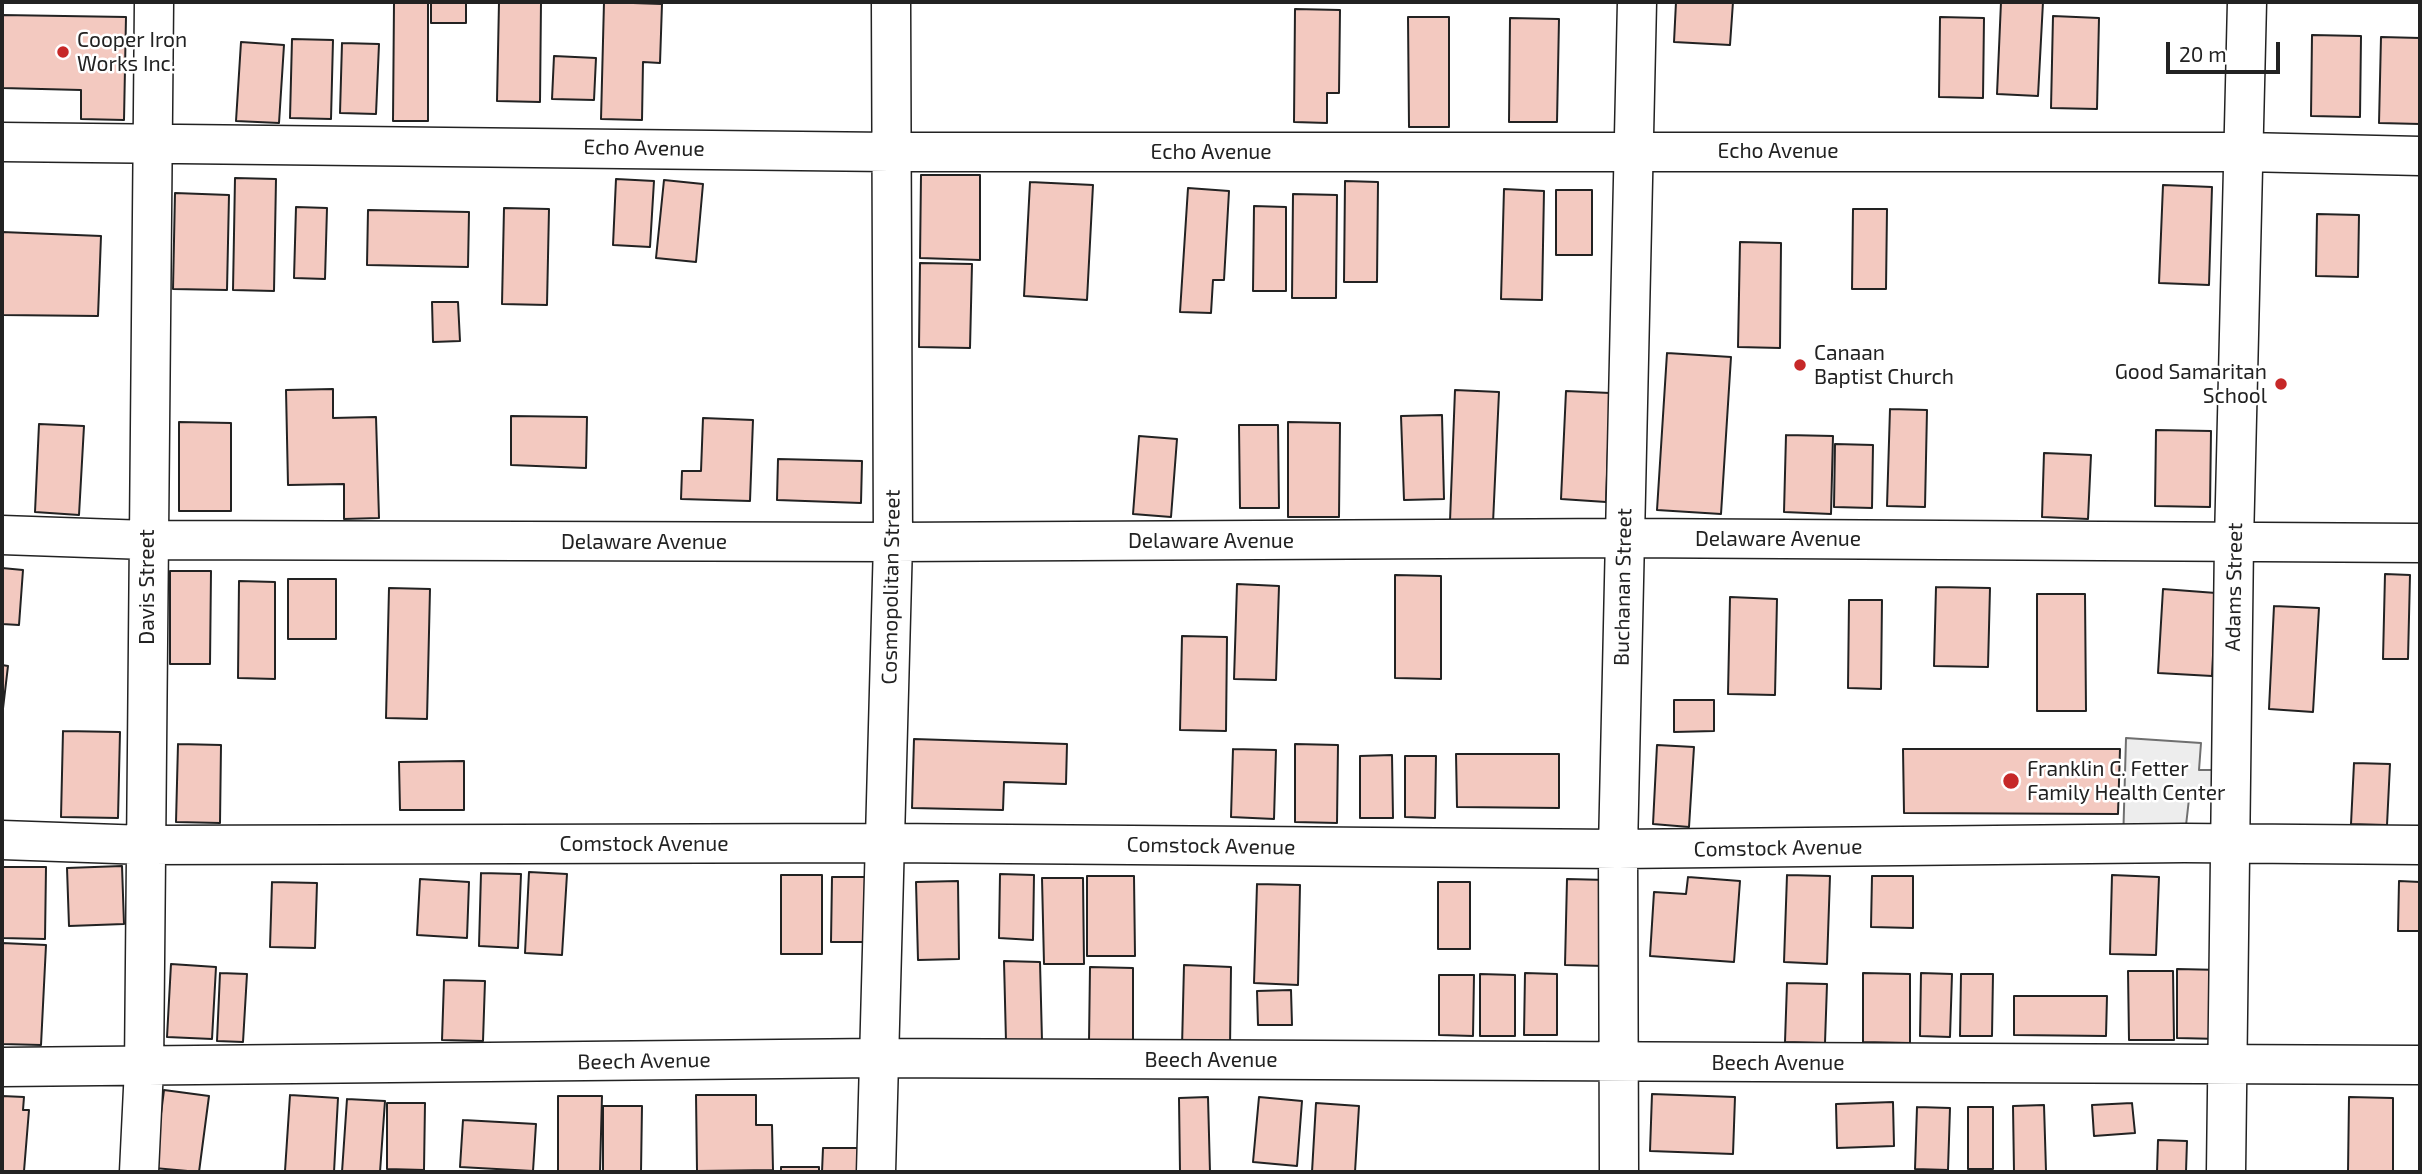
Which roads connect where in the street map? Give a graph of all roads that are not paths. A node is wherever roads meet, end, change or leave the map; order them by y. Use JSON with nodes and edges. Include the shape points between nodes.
{"nodes":[{"id":1,"x":153,"y":2,"type":"edge"},
{"id":2,"x":891,"y":2,"type":"edge"},
{"id":3,"x":1637,"y":2,"type":"edge"},
{"id":4,"x":2247,"y":2,"type":"edge"},
{"id":5,"x":153,"y":141,"type":"junction"},
{"id":6,"x":2,"y":142,"type":"edge"},
{"id":7,"x":1633,"y":151,"type":"junction"},
{"id":8,"x":889,"y":152,"type":"junction"},
{"id":9,"x":2244,"y":152,"type":"junction"},
{"id":10,"x":2420,"y":156,"type":"edge"},
{"id":11,"x":2,"y":535,"type":"edge"},
{"id":12,"x":1624,"y":538,"type":"junction"},
{"id":13,"x":146,"y":540,"type":"junction"},
{"id":14,"x":893,"y":542,"type":"junction"},
{"id":15,"x":2234,"y":542,"type":"junction"},
{"id":16,"x":2420,"y":542,"type":"edge"},
{"id":17,"x":2,"y":840,"type":"edge"},
{"id":18,"x":887,"y":843,"type":"junction"},
{"id":19,"x":2230,"y":843,"type":"junction"},
{"id":20,"x":146,"y":845,"type":"junction"},
{"id":21,"x":2420,"y":845,"type":"edge"},
{"id":22,"x":1618,"y":849,"type":"junction"},
{"id":23,"x":877,"y":1058,"type":"junction"},
{"id":24,"x":1618,"y":1062,"type":"junction"},
{"id":25,"x":2228,"y":1064,"type":"junction"},
{"id":26,"x":2420,"y":1065,"type":"edge"},
{"id":27,"x":2,"y":1068,"type":"edge"},
{"id":28,"x":144,"y":1068,"type":"junction"},
{"id":29,"x":139,"y":1172,"type":"edge"},
{"id":30,"x":876,"y":1172,"type":"edge"},
{"id":31,"x":1619,"y":1172,"type":"edge"},
{"id":32,"x":2227,"y":1172,"type":"edge"}],
"edges":[{"from":1,"to":5,"type":"street","name":"Davis Street"},
{"from":2,"to":8,"type":"street","name":"Cosmopolitan Street"},
{"from":3,"to":7,"type":"street","name":"Buchanan Street"},
{"from":4,"to":9,"type":"street","name":"Adams Street"},
{"from":5,"to":6,"type":"street","name":"Echo Avenue"},
{"from":5,"to":8,"type":"street","name":"Echo Avenue"},
{"from":5,"to":13,"type":"street","name":"Davis Street"},
{"from":7,"to":8,"type":"street","name":"Echo Avenue"},
{"from":7,"to":9,"type":"street","name":"Echo Avenue"},
{"from":7,"to":12,"type":"street","name":"Buchanan Street"},
{"from":8,"to":14,"type":"street","name":"Cosmopolitan Street"},
{"from":9,"to":10,"type":"street","name":"Echo Avenue"},
{"from":9,"to":15,"type":"street","name":"Adams Street"},
{"from":11,"to":13,"type":"street","name":"Delaware Avenue"},
{"from":12,"to":14,"type":"street","name":"Delaware Avenue"},
{"from":12,"to":15,"type":"street","name":"Delaware Avenue"},
{"from":12,"to":22,"type":"street","name":"Buchanan Street"},
{"from":13,"to":14,"type":"street","name":"Delaware Avenue"},
{"from":13,"to":20,"type":"street","name":"Davis Street"},
{"from":14,"to":18,"type":"street","name":"Cosmopolitan Street"},
{"from":15,"to":16,"type":"street","name":"Delaware Avenue"},
{"from":15,"to":19,"type":"street","name":"Adams Street"},
{"from":17,"to":20,"type":"street","name":"Comstock Avenue"},
{"from":18,"to":20,"type":"street","name":"Comstock Avenue"},
{"from":18,"to":22,"type":"street","name":"Comstock Avenue"},
{"from":18,"to":23,"type":"street","name":"Cosmopolitan Street"},
{"from":19,"to":21,"type":"street","name":"Comstock Avenue"},
{"from":19,"to":22,"type":"street","name":"Comstock Avenue"},
{"from":19,"to":25,"type":"street","name":"Adams Street"},
{"from":20,"to":28,"type":"street","name":"Davis Street"},
{"from":22,"to":24,"type":"street","name":"Buchanan Street"},
{"from":23,"to":24,"type":"street","name":"Beech Avenue"},
{"from":23,"to":28,"type":"street","name":"Beech Avenue"},
{"from":23,"to":30,"type":"street","name":"Cosmopolitan Street"},
{"from":24,"to":25,"type":"street","name":"Beech Avenue"},
{"from":24,"to":31,"type":"street","name":"Buchanan Street"},
{"from":25,"to":26,"type":"street","name":"Beech Avenue"},
{"from":25,"to":32,"type":"street","name":"Adams Street"},
{"from":27,"to":28,"type":"street","name":"Beech Avenue"},
{"from":28,"to":29,"type":"street","name":"Davis Street"}]}
